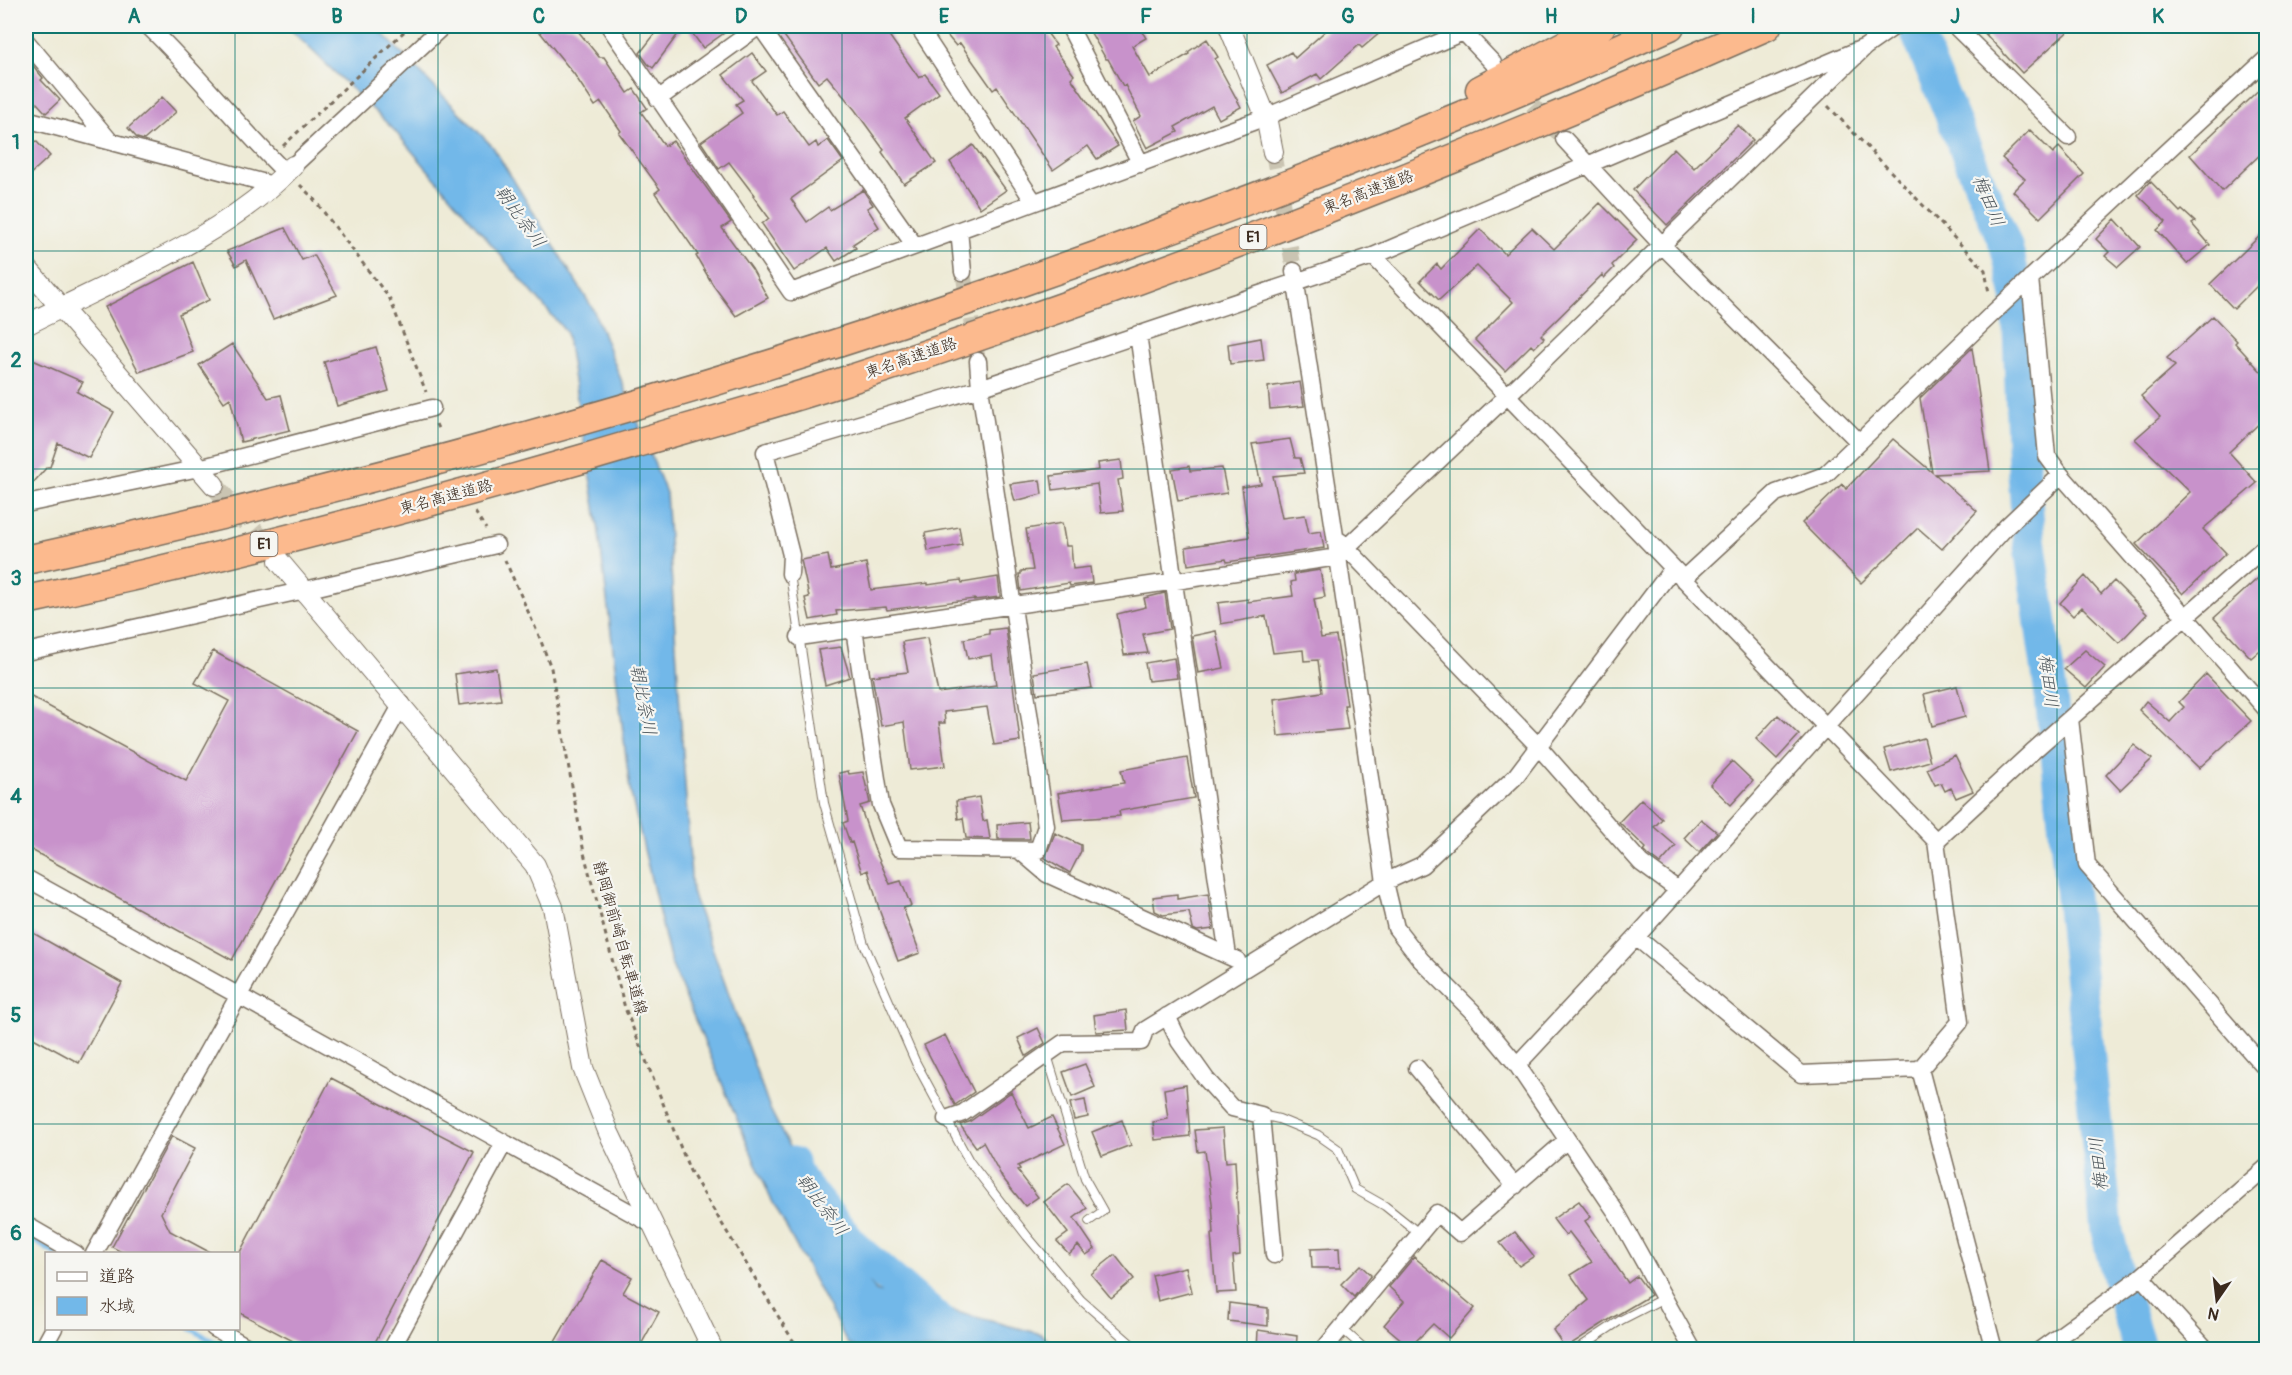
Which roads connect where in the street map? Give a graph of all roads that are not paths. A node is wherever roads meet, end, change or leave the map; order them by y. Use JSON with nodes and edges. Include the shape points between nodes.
{"nodes":[{"id":1,"x":148,"y":26,"type":"edge"},
{"id":2,"x":443,"y":26,"type":"edge"},
{"id":3,"x":759,"y":26,"type":"edge"},
{"id":4,"x":918,"y":26,"type":"edge"},
{"id":5,"x":1069,"y":26,"type":"edge"},
{"id":6,"x":1229,"y":26,"type":"edge"},
{"id":7,"x":1601,"y":26,"type":"edge"},
{"id":8,"x":1670,"y":26,"type":"edge"},
{"id":9,"x":1767,"y":26,"type":"edge"},
{"id":10,"x":1895,"y":26,"type":"edge"},
{"id":11,"x":1955,"y":26,"type":"edge"},
{"id":12,"x":1466,"y":28,"type":"edge"},
{"id":13,"x":617,"y":29,"type":"edge"},
{"id":14,"x":26,"y":41,"type":"edge"},
{"id":15,"x":1865,"y":46,"type":"junction"},
{"id":16,"x":2266,"y":59,"type":"edge"},
{"id":17,"x":1493,"y":63,"type":"dead end"},
{"id":18,"x":658,"y":99,"type":"junction"},
{"id":19,"x":1266,"y":117,"type":"junction"},
{"id":20,"x":26,"y":119,"type":"edge"},
{"id":21,"x":2068,"y":137,"type":"dead end"},
{"id":22,"x":1564,"y":139,"type":"tunnel mouth"},
{"id":23,"x":110,"y":141,"type":"junction"},
{"id":24,"x":1273,"y":152,"type":"tunnel mouth"},
{"id":25,"x":1141,"y":164,"type":"junction"},
{"id":26,"x":1587,"y":164,"type":"junction"},
{"id":27,"x":1340,"y":165,"type":"junction"},
{"id":28,"x":284,"y":175,"type":"junction"},
{"id":29,"x":1034,"y":202,"type":"junction"},
{"id":30,"x":959,"y":230,"type":"junction"},
{"id":31,"x":1661,"y":244,"type":"junction"},
{"id":32,"x":915,"y":246,"type":"junction"},
{"id":33,"x":1373,"y":256,"type":"junction"},
{"id":34,"x":26,"y":267,"type":"edge"},
{"id":35,"x":963,"y":272,"type":"tunnel mouth"},
{"id":36,"x":1296,"y":275,"type":"junction"},
{"id":37,"x":2030,"y":278,"type":"junction"},
{"id":38,"x":60,"y":307,"type":"junction"},
{"id":39,"x":26,"y":325,"type":"edge"},
{"id":40,"x":1138,"y":334,"type":"junction"},
{"id":41,"x":978,"y":361,"type":"tunnel mouth"},
{"id":42,"x":980,"y":388,"type":"junction"},
{"id":43,"x":1508,"y":395,"type":"junction"},
{"id":44,"x":432,"y":408,"type":"road end"},
{"id":45,"x":1859,"y":442,"type":"junction"},
{"id":46,"x":200,"y":468,"type":"junction"},
{"id":47,"x":2061,"y":475,"type":"junction"},
{"id":48,"x":214,"y":485,"type":"tunnel mouth"},
{"id":49,"x":26,"y":504,"type":"edge"},
{"id":50,"x":496,"y":545,"type":"road end"},
{"id":51,"x":2266,"y":546,"type":"edge"},
{"id":52,"x":1340,"y":547,"type":"junction"},
{"id":53,"x":26,"y":560,"type":"edge"},
{"id":54,"x":279,"y":561,"type":"tunnel mouth"},
{"id":55,"x":790,"y":574,"type":"joint"},
{"id":56,"x":1678,"y":574,"type":"junction"},
{"id":57,"x":1174,"y":581,"type":"junction"},
{"id":58,"x":305,"y":590,"type":"junction"},
{"id":59,"x":26,"y":600,"type":"edge"},
{"id":60,"x":1013,"y":606,"type":"junction"},
{"id":61,"x":2186,"y":617,"type":"junction"},
{"id":62,"x":854,"y":629,"type":"junction"},
{"id":63,"x":799,"y":637,"type":"junction"},
{"id":64,"x":26,"y":652,"type":"edge"},
{"id":65,"x":402,"y":704,"type":"junction"},
{"id":66,"x":2266,"y":709,"type":"edge"},
{"id":67,"x":2070,"y":719,"type":"junction"},
{"id":68,"x":1824,"y":727,"type":"junction"},
{"id":69,"x":1538,"y":746,"type":"junction"},
{"id":70,"x":1936,"y":841,"type":"junction"},
{"id":71,"x":1020,"y":851,"type":"junction"},
{"id":72,"x":26,"y":878,"type":"edge"},
{"id":73,"x":1385,"y":882,"type":"junction"},
{"id":74,"x":1678,"y":890,"type":"junction"},
{"id":75,"x":1636,"y":937,"type":"junction"},
{"id":76,"x":1228,"y":956,"type":"junction"},
{"id":77,"x":1248,"y":966,"type":"junction"},
{"id":78,"x":239,"y":996,"type":"junction"},
{"id":79,"x":1167,"y":1016,"type":"junction"},
{"id":80,"x":1047,"y":1055,"type":"junction"},
{"id":81,"x":1517,"y":1065,"type":"junction"},
{"id":82,"x":1417,"y":1068,"type":"dead end"},
{"id":83,"x":1920,"y":1069,"type":"junction"},
{"id":84,"x":2266,"y":1069,"type":"edge"},
{"id":85,"x":1261,"y":1115,"type":"junction"},
{"id":86,"x":946,"y":1119,"type":"junction"},
{"id":87,"x":1567,"y":1140,"type":"junction"},
{"id":88,"x":504,"y":1143,"type":"junction"},
{"id":89,"x":2266,"y":1168,"type":"edge"},
{"id":90,"x":1515,"y":1186,"type":"junction"},
{"id":91,"x":1089,"y":1221,"type":"dead end"},
{"id":92,"x":26,"y":1225,"type":"edge"},
{"id":93,"x":652,"y":1225,"type":"junction"},
{"id":94,"x":1420,"y":1234,"type":"junction"},
{"id":95,"x":73,"y":1252,"type":"edge"},
{"id":96,"x":95,"y":1252,"type":"edge"},
{"id":97,"x":1274,"y":1255,"type":"dead end"},
{"id":98,"x":2141,"y":1278,"type":"junction"},
{"id":99,"x":1664,"y":1298,"type":"junction"},
{"id":100,"x":1341,"y":1328,"type":"junction"},
{"id":101,"x":53,"y":1330,"type":"edge"},
{"id":102,"x":216,"y":1330,"type":"edge"},
{"id":103,"x":42,"y":1350,"type":"edge"},
{"id":104,"x":253,"y":1350,"type":"edge"},
{"id":105,"x":391,"y":1350,"type":"edge"},
{"id":106,"x":712,"y":1350,"type":"edge"},
{"id":107,"x":1138,"y":1350,"type":"edge"},
{"id":108,"x":1323,"y":1350,"type":"edge"},
{"id":109,"x":1366,"y":1350,"type":"edge"},
{"id":110,"x":1576,"y":1350,"type":"edge"},
{"id":111,"x":1694,"y":1350,"type":"edge"},
{"id":112,"x":1994,"y":1350,"type":"edge"},
{"id":113,"x":2040,"y":1350,"type":"edge"},
{"id":114,"x":2207,"y":1350,"type":"edge"}],
"edges":[{"from":1,"to":28,"type":"street","via":[[206,84]]},
{"from":2,"to":28,"type":"street"},
{"from":3,"to":18,"type":"street"},
{"from":3,"to":32,"type":"street"},
{"from":4,"to":29,"type":"street"},
{"from":5,"to":25,"type":"street"},
{"from":6,"to":19,"type":"street"},
{"from":7,"to":27,"type":"highway"},
{"from":8,"to":27,"type":"highway","number":"E1"},
{"from":9,"to":59,"type":"highway","name":"東名高速道路","number":"E1","via":[[1382,188],[1049,311],[818,389],[311,534]]},
{"from":10,"to":15,"type":"street"},
{"from":11,"to":21,"type":"street"},
{"from":12,"to":17,"type":"street"},
{"from":12,"to":19,"type":"street"},
{"from":13,"to":18,"type":"street"},
{"from":14,"to":23,"type":"street"},
{"from":15,"to":26,"type":"street"},
{"from":15,"to":31,"type":"street"},
{"from":16,"to":37,"type":"street"},
{"from":18,"to":32,"type":"street","via":[[791,292]]},
{"from":19,"to":24,"type":"street"},
{"from":19,"to":25,"type":"street"},
{"from":20,"to":23,"type":"street"},
{"from":22,"to":26,"type":"street"},
{"from":23,"to":28,"type":"street"},
{"from":25,"to":29,"type":"street"},
{"from":26,"to":31,"type":"street"},
{"from":26,"to":33,"type":"street"},
{"from":27,"to":53,"type":"highway","number":"E1","via":[[1081,262],[808,353],[488,448],[188,525]]},
{"from":28,"to":38,"type":"street","via":[[204,233]]},
{"from":29,"to":30,"type":"street"},
{"from":30,"to":32,"type":"street"},
{"from":30,"to":35,"type":"street"},
{"from":31,"to":43,"type":"street"},
{"from":31,"to":45,"type":"street"},
{"from":33,"to":36,"type":"street"},
{"from":33,"to":43,"type":"street"},
{"from":34,"to":38,"type":"street"},
{"from":36,"to":40,"type":"street"},
{"from":36,"to":52,"type":"street"},
{"from":37,"to":45,"type":"street"},
{"from":37,"to":47,"type":"street","via":[[2047,456]]},
{"from":38,"to":39,"type":"street"},
{"from":38,"to":46,"type":"street"},
{"from":40,"to":42,"type":"street"},
{"from":40,"to":57,"type":"street"},
{"from":41,"to":42,"type":"street"},
{"from":42,"to":55,"type":"street","via":[[765,452],[791,555]]},
{"from":42,"to":60,"type":"street"},
{"from":43,"to":52,"type":"street"},
{"from":43,"to":56,"type":"street"},
{"from":44,"to":46,"type":"street"},
{"from":45,"to":56,"type":"street","via":[[1825,475],[1776,493]]},
{"from":46,"to":48,"type":"street"},
{"from":46,"to":49,"type":"street"},
{"from":47,"to":61,"type":"street"},
{"from":47,"to":68,"type":"street","via":[[2006,527]]},
{"from":50,"to":58,"type":"street"},
{"from":51,"to":61,"type":"street"},
{"from":52,"to":57,"type":"street"},
{"from":52,"to":69,"type":"street"},
{"from":52,"to":73,"type":"street"},
{"from":54,"to":58,"type":"street"},
{"from":55,"to":63,"type":"lane"},
{"from":56,"to":68,"type":"street"},
{"from":56,"to":69,"type":"street"},
{"from":57,"to":60,"type":"street"},
{"from":57,"to":76,"type":"street"},
{"from":58,"to":64,"type":"street"},
{"from":58,"to":65,"type":"street"},
{"from":60,"to":62,"type":"street"},
{"from":60,"to":71,"type":"street","via":[[1046,826],[1038,850]]},
{"from":61,"to":66,"type":"street"},
{"from":61,"to":67,"type":"street"},
{"from":62,"to":63,"type":"street"},
{"from":62,"to":71,"type":"street","via":[[881,806],[899,848]]},
{"from":63,"to":86,"type":"lane","via":[[824,803],[864,944],[916,1063]]},
{"from":65,"to":78,"type":"street"},
{"from":65,"to":93,"type":"street","via":[[535,865],[553,907],[583,1068]]},
{"from":67,"to":70,"type":"street"},
{"from":67,"to":84,"type":"street","via":[[2086,865]]},
{"from":68,"to":70,"type":"street"},
{"from":68,"to":74,"type":"street"},
{"from":69,"to":73,"type":"street","via":[[1515,777],[1422,865]]},
{"from":69,"to":74,"type":"street","via":[[1641,863]]},
{"from":70,"to":83,"type":"street","via":[[1960,1022]]},
{"from":71,"to":76,"type":"street","via":[[1047,874]]},
{"from":72,"to":78,"type":"street"},
{"from":73,"to":77,"type":"street"},
{"from":73,"to":81,"type":"street","via":[[1396,928]]},
{"from":74,"to":75,"type":"street"},
{"from":75,"to":81,"type":"street"},
{"from":75,"to":83,"type":"street","via":[[1801,1074]]},
{"from":76,"to":77,"type":"street"},
{"from":77,"to":79,"type":"street"},
{"from":78,"to":88,"type":"street"},
{"from":78,"to":96,"type":"street"},
{"from":79,"to":80,"type":"street","via":[[1145,1030],[1141,1042],[1064,1043]]},
{"from":79,"to":85,"type":"street","via":[[1179,1041],[1232,1108]]},
{"from":80,"to":86,"type":"street","via":[[963,1113]]},
{"from":80,"to":91,"type":"lane","via":[[1082,1170],[1103,1211]]},
{"from":81,"to":87,"type":"street"},
{"from":82,"to":90,"type":"street"},
{"from":83,"to":112,"type":"street"},
{"from":85,"to":94,"type":"lane","via":[[1318,1135],[1338,1149],[1354,1189],[1385,1206]]},
{"from":85,"to":97,"type":"street"},
{"from":86,"to":107,"type":"lane","via":[[969,1161],[1027,1236],[1081,1300]]},
{"from":87,"to":90,"type":"street"},
{"from":87,"to":99,"type":"street","via":[[1618,1215]]},
{"from":88,"to":93,"type":"street"},
{"from":88,"to":105,"type":"street"},
{"from":89,"to":98,"type":"street"},
{"from":90,"to":94,"type":"street","via":[[1460,1233],[1437,1213]]},
{"from":92,"to":95,"type":"street"},
{"from":93,"to":106,"type":"street"},
{"from":94,"to":100,"type":"street"},
{"from":98,"to":113,"type":"street"},
{"from":98,"to":114,"type":"street"},
{"from":99,"to":110,"type":"lane"},
{"from":99,"to":111,"type":"street"},
{"from":100,"to":108,"type":"street"},
{"from":100,"to":109,"type":"lane"},
{"from":101,"to":103,"type":"street"},
{"from":102,"to":104,"type":"street"}]}
